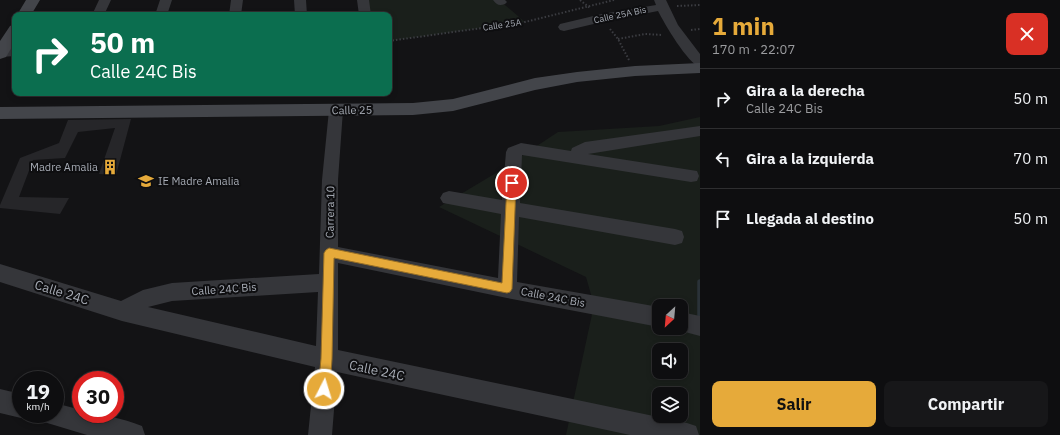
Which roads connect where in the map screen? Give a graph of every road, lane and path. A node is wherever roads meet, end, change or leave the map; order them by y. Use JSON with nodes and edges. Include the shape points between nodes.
{"nodes":[{"id":1,"x":33,"y":0,"type":"edge"},
{"id":2,"x":104,"y":0,"type":"edge"},
{"id":3,"x":166,"y":0,"type":"edge"},
{"id":4,"x":237,"y":0,"type":"edge"},
{"id":5,"x":300,"y":0,"type":"edge"},
{"id":6,"x":363,"y":0,"type":"edge"},
{"id":7,"x":580,"y":0,"type":"edge"},
{"id":8,"x":614,"y":0,"type":"edge"},
{"id":9,"x":661,"y":3,"type":"edge"},
{"id":10,"x":700,"y":5,"type":"edge"},
{"id":11,"x":589,"y":7,"type":"junction"},
{"id":12,"x":26,"y":12,"type":"edge"},
{"id":13,"x":99,"y":12,"type":"edge"},
{"id":14,"x":162,"y":12,"type":"edge"},
{"id":15,"x":235,"y":12,"type":"edge"},
{"id":16,"x":301,"y":12,"type":"edge"},
{"id":17,"x":365,"y":12,"type":"edge"},
{"id":18,"x":602,"y":18,"type":"junction"},
{"id":19,"x":564,"y":27,"type":"dead end"},
{"id":20,"x":680,"y":35,"type":"junction"},
{"id":21,"x":12,"y":36,"type":"edge"},
{"id":22,"x":618,"y":39,"type":"junction"},
{"id":23,"x":392,"y":41,"type":"edge"},
{"id":24,"x":4,"y":53,"type":"edge"},
{"id":25,"x":700,"y":63,"type":"edge"},
{"id":26,"x":700,"y":68,"type":"edge"},
{"id":27,"x":635,"y":71,"type":"junction"},
{"id":28,"x":336,"y":110,"type":"junction"},
{"id":29,"x":0,"y":113,"type":"edge"},
{"id":30,"x":700,"y":131,"type":"edge"},
{"id":31,"x":576,"y":158,"type":"junction"},
{"id":32,"x":691,"y":176,"type":"dead end"},
{"id":33,"x":450,"y":198,"type":"dead end"},
{"id":34,"x":510,"y":208,"type":"junction"},
{"id":35,"x":675,"y":237,"type":"dead end"},
{"id":36,"x":329,"y":253,"type":"junction"},
{"id":37,"x":0,"y":273,"type":"edge"},
{"id":38,"x":329,"y":282,"type":"junction"},
{"id":39,"x":507,"y":289,"type":"junction"},
{"id":40,"x":122,"y":311,"type":"junction"},
{"id":41,"x":652,"y":316,"type":"edge"},
{"id":42,"x":688,"y":323,"type":"edge"},
{"id":43,"x":700,"y":326,"type":"edge"},
{"id":44,"x":327,"y":359,"type":"junction"},
{"id":45,"x":0,"y":400,"type":"edge"},
{"id":46,"x":12,"y":403,"type":"edge"},
{"id":47,"x":64,"y":417,"type":"edge"},
{"id":48,"x":685,"y":434,"type":"edge"},
{"id":49,"x":133,"y":435,"type":"edge"},
{"id":50,"x":320,"y":435,"type":"edge"}],
"edges":[{"from":1,"to":12,"type":"street"},
{"from":2,"to":13,"type":"street"},
{"from":3,"to":14,"type":"street"},
{"from":4,"to":15,"type":"street"},
{"from":5,"to":16,"type":"street"},
{"from":6,"to":17,"type":"street"},
{"from":7,"to":11,"type":"path"},
{"from":8,"to":11,"type":"path","name":"Calle 25A"},
{"from":9,"to":10,"type":"path","name":"Calle 25A Bis"},
{"from":9,"to":18,"type":"street","name":"Calle 25A Bis"},
{"from":9,"to":20,"type":"street"},
{"from":11,"to":18,"type":"path"},
{"from":11,"to":23,"type":"path","name":"Calle 25A","via":[[525,22]]},
{"from":18,"to":19,"type":"street","name":"Calle 25A Bis"},
{"from":18,"to":22,"type":"path"},
{"from":20,"to":22,"type":"path","via":[[645,34]]},
{"from":20,"to":25,"type":"street"},
{"from":21,"to":24,"type":"street"},
{"from":22,"to":27,"type":"path"},
{"from":26,"to":27,"type":"street","name":"Calle 25"},
{"from":27,"to":28,"type":"street","name":"Calle 25","via":[[535,84],[453,105],[413,109]]},
{"from":28,"to":29,"type":"street","name":"Calle 25"},
{"from":28,"to":36,"type":"street","name":"Carrera 10","via":[[330,180]]},
{"from":30,"to":31,"type":"street","via":[[585,148],[578,152]]},
{"from":31,"to":32,"type":"street"},
{"from":31,"to":34,"type":"street","via":[[521,149],[514,152]]},
{"from":33,"to":34,"type":"street"},
{"from":34,"to":35,"type":"street"},
{"from":34,"to":39,"type":"street"},
{"from":36,"to":38,"type":"street","name":"Carrera 10"},
{"from":36,"to":39,"type":"street","name":"Calle 24C Bis"},
{"from":37,"to":40,"type":"street","name":"Calle 24C"},
{"from":38,"to":40,"type":"street","name":"Calle 24C Bis","via":[[172,292],[143,299]]},
{"from":38,"to":44,"type":"street","name":"Carrera 10"},
{"from":39,"to":41,"type":"street","name":"Calle 24C Bis"},
{"from":40,"to":44,"type":"street","name":"Calle 24C"},
{"from":42,"to":43,"type":"street"},
{"from":44,"to":48,"type":"street","name":"Calle 24C"},
{"from":44,"to":50,"type":"street","name":"Carrera 10"},
{"from":45,"to":46,"type":"street"},
{"from":47,"to":49,"type":"street"}]}
